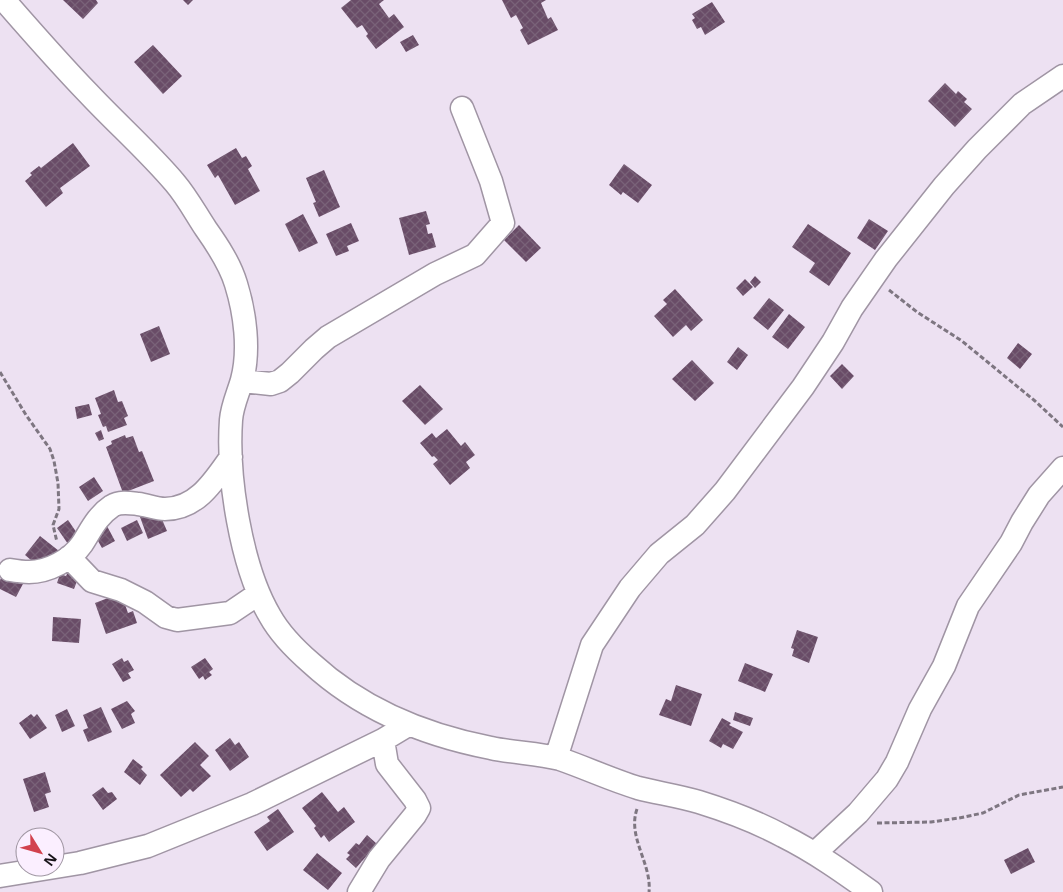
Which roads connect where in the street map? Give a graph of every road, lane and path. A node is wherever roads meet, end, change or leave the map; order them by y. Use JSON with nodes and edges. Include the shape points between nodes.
{"nodes":[{"id":1,"x":4,"y":0,"type":"edge"},
{"id":2,"x":1063,"y":76,"type":"edge"},
{"id":3,"x":462,"y":108,"type":"dead end"},
{"id":4,"x":875,"y":276,"type":"junction"},
{"id":5,"x":0,"y":372,"type":"edge"},
{"id":6,"x":242,"y":381,"type":"junction"},
{"id":7,"x":1063,"y":427,"type":"edge"},
{"id":8,"x":231,"y":457,"type":"junction"},
{"id":9,"x":1063,"y":468,"type":"edge"},
{"id":10,"x":69,"y":558,"type":"junction"},
{"id":11,"x":10,"y":570,"type":"dead end"},
{"id":12,"x":258,"y":594,"type":"junction"},
{"id":13,"x":408,"y":725,"type":"junction"},
{"id":14,"x":383,"y":740,"type":"junction"},
{"id":15,"x":556,"y":758,"type":"junction"},
{"id":16,"x":1063,"y":787,"type":"edge"},
{"id":17,"x":644,"y":789,"type":"junction"},
{"id":18,"x":847,"y":824,"type":"junction"},
{"id":19,"x":815,"y":853,"type":"junction"},
{"id":20,"x":0,"y":876,"type":"edge"},
{"id":21,"x":359,"y":892,"type":"edge"},
{"id":22,"x":649,"y":892,"type":"edge"},
{"id":23,"x":871,"y":892,"type":"edge"}],
"edges":[{"from":1,"to":6,"type":"street","via":[[177,185],[224,254],[236,281],[242,310],[246,361]]},
{"from":2,"to":4,"type":"street","via":[[1022,104],[977,149],[944,186]]},
{"from":3,"to":6,"type":"street","via":[[491,181],[503,223],[475,255],[435,274],[328,338],[280,381],[260,384]]},
{"from":4,"to":7,"type":"path","via":[[892,294],[962,341]]},
{"from":4,"to":15,"type":"street","via":[[803,386],[725,491],[695,525],[660,554],[611,616],[592,645]]},
{"from":5,"to":10,"type":"path","via":[[50,449],[58,483],[56,539]]},
{"from":6,"to":8,"type":"street","via":[[231,418]]},
{"from":8,"to":10,"type":"street","via":[[211,485],[180,507],[163,509],[129,503],[114,504],[101,514]]},
{"from":8,"to":12,"type":"street","via":[[233,494]]},
{"from":9,"to":18,"type":"street","via":[[1039,495],[968,606],[944,666],[887,779]]},
{"from":10,"to":11,"type":"street","via":[[50,568],[29,572]]},
{"from":10,"to":12,"type":"street","via":[[92,581],[121,590],[166,617],[177,620],[230,613]]},
{"from":12,"to":13,"type":"street","via":[[271,618],[310,663],[354,697]]},
{"from":13,"to":14,"type":"street"},
{"from":13,"to":15,"type":"street","via":[[493,749]]},
{"from":14,"to":20,"type":"street","via":[[252,804],[148,846],[80,863]]},
{"from":14,"to":21,"type":"street","via":[[387,764],[419,808],[379,859]]},
{"from":15,"to":17,"type":"street"},
{"from":16,"to":18,"type":"path","via":[[1019,795],[983,813],[959,818]]},
{"from":17,"to":19,"type":"street","via":[[726,811]]},
{"from":17,"to":22,"type":"path","via":[[633,818]]},
{"from":18,"to":19,"type":"street"},
{"from":19,"to":23,"type":"street"}]}
